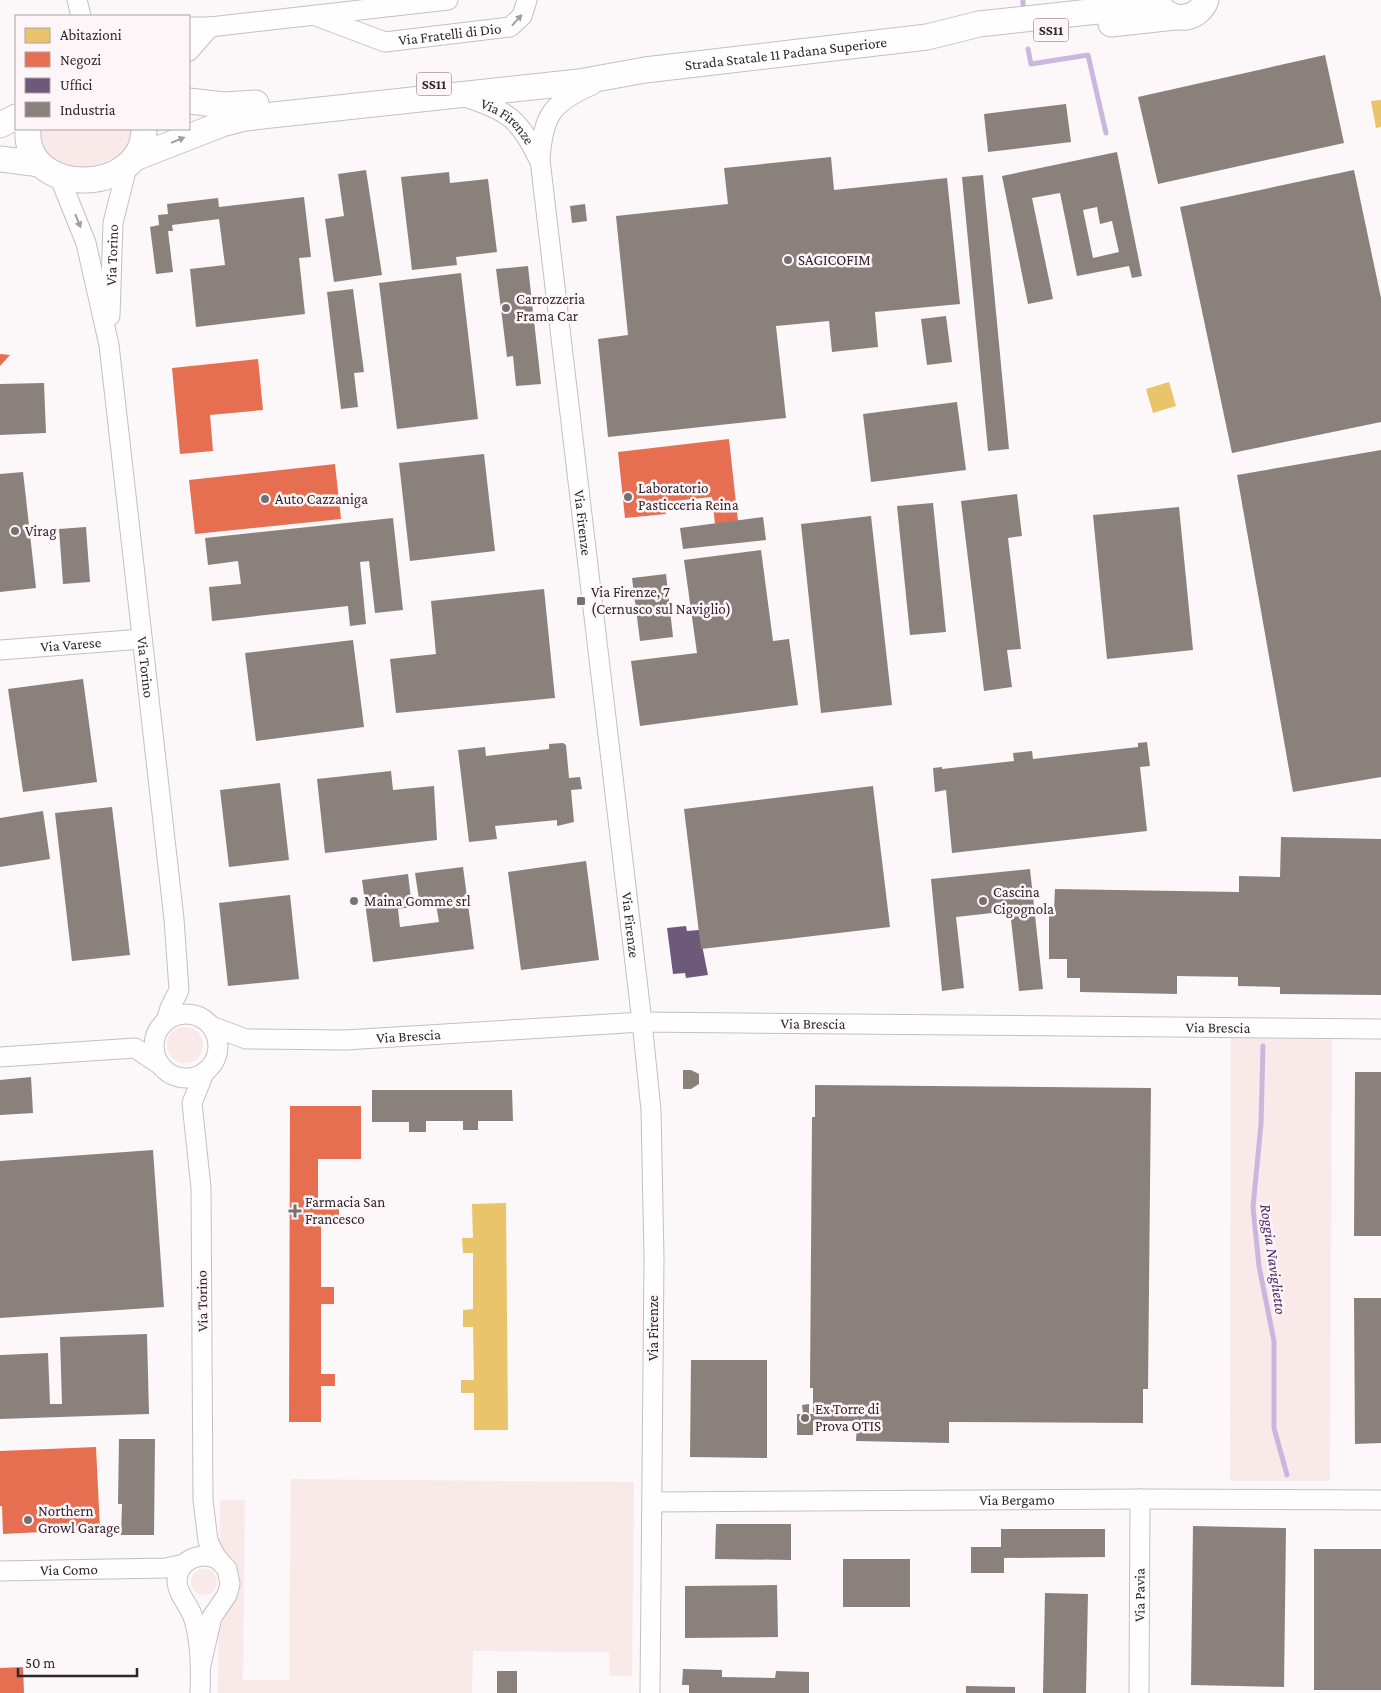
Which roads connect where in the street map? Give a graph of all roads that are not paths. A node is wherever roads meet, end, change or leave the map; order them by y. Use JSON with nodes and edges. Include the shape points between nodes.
{"nodes":[{"id":1,"x":75,"y":0,"type":"edge"},
{"id":2,"x":448,"y":0,"type":"edge"},
{"id":3,"x":527,"y":0,"type":"edge"},
{"id":4,"x":1148,"y":0,"type":"edge"},
{"id":5,"x":1157,"y":0,"type":"edge"},
{"id":6,"x":1210,"y":3,"type":"edge"},
{"id":7,"x":386,"y":7,"type":"junction"},
{"id":8,"x":72,"y":15,"type":"edge"},
{"id":9,"x":80,"y":15,"type":"edge"},
{"id":10,"x":315,"y":16,"type":"junction"},
{"id":11,"x":1174,"y":17,"type":"junction"},
{"id":12,"x":190,"y":27,"type":"edge"},
{"id":13,"x":210,"y":27,"type":"junction"},
{"id":14,"x":927,"y":37,"type":"junction"},
{"id":15,"x":385,"y":42,"type":"junction"},
{"id":16,"x":190,"y":50,"type":"edge"},
{"id":17,"x":645,"y":70,"type":"junction"},
{"id":18,"x":608,"y":78,"type":"junction"},
{"id":19,"x":461,"y":96,"type":"junction"},
{"id":20,"x":190,"y":101,"type":"edge"},
{"id":21,"x":15,"y":118,"type":"edge"},
{"id":22,"x":0,"y":125,"type":"edge"},
{"id":23,"x":28,"y":130,"type":"edge"},
{"id":24,"x":144,"y":130,"type":"edge"},
{"id":25,"x":0,"y":158,"type":"edge"},
{"id":26,"x":540,"y":160,"type":"junction"},
{"id":27,"x":131,"y":163,"type":"junction"},
{"id":28,"x":49,"y":170,"type":"junction"},
{"id":29,"x":109,"y":345,"type":"junction"},
{"id":30,"x":142,"y":639,"type":"junction"},
{"id":31,"x":0,"y":650,"type":"edge"},
{"id":32,"x":179,"y":990,"type":"junction"},
{"id":33,"x":205,"y":1021,"type":"junction"},
{"id":34,"x":642,"y":1022,"type":"junction"},
{"id":35,"x":162,"y":1026,"type":"junction"},
{"id":36,"x":1381,"y":1029,"type":"edge"},
{"id":37,"x":246,"y":1039,"type":"junction"},
{"id":38,"x":135,"y":1048,"type":"junction"},
{"id":39,"x":0,"y":1057,"type":"edge"},
{"id":40,"x":210,"y":1066,"type":"junction"},
{"id":41,"x":166,"y":1070,"type":"junction"},
{"id":42,"x":192,"y":1103,"type":"junction"},
{"id":43,"x":1140,"y":1499,"type":"junction"},
{"id":44,"x":202,"y":1500,"type":"junction"},
{"id":45,"x":1381,"y":1500,"type":"edge"},
{"id":46,"x":653,"y":1502,"type":"junction"},
{"id":47,"x":219,"y":1560,"type":"junction"},
{"id":48,"x":185,"y":1563,"type":"junction"},
{"id":49,"x":138,"y":1569,"type":"junction"},
{"id":50,"x":0,"y":1571,"type":"edge"},
{"id":51,"x":183,"y":1597,"type":"junction"},
{"id":52,"x":222,"y":1602,"type":"junction"},
{"id":53,"x":201,"y":1665,"type":"junction"},
{"id":54,"x":200,"y":1693,"type":"edge"},
{"id":55,"x":650,"y":1693,"type":"edge"},
{"id":56,"x":1139,"y":1693,"type":"edge"}],
"edges":[{"from":1,"to":8,"type":"street"},
{"from":1,"to":9,"type":"street"},
{"from":2,"to":7,"type":"street"},
{"from":15,"to":3,"type":"street","name":"Via Fratelli di Dio","one_way":true,"via":[[510,27],[522,16]]},
{"from":4,"to":14,"type":"main road","name":"Strada Statale 11 Padana Superiore","number":"SS11","via":[[1126,8],[979,24]]},
{"from":5,"to":11,"type":"main road","via":[[1164,11]]},
{"from":6,"to":11,"type":"main road","name":"Strada Statale 11 Padana Superiore","number":"SS11","via":[[1188,17]]},
{"from":7,"to":10,"type":"street"},
{"from":7,"to":15,"type":"street","name":"Via Fratelli di Dio","via":[[380,14],[376,29]]},
{"from":10,"to":13,"type":"street"},
{"from":10,"to":15,"type":"street","name":"Via Fratelli di Dio"},
{"from":11,"to":14,"type":"main road","name":"Strada Statale 11 Padana Superiore","number":"SS11","via":[[980,38]]},
{"from":12,"to":13,"type":"street"},
{"from":13,"to":16,"type":"street"},
{"from":14,"to":17,"type":"main road","name":"Strada Statale 11 Padana Superiore","number":"SS11"},
{"from":17,"to":18,"type":"main road","name":"Strada Statale 11 Padana Superiore","number":"SS11"},
{"from":17,"to":20,"type":"main road","name":"Strada Statale 11 Padana Superiore","number":"SS11","via":[[549,71],[236,105]]},
{"from":18,"to":19,"type":"main road","name":"Strada Statale 11 Padana Superiore","number":"SS11"},
{"from":18,"to":26,"type":"street","name":"Via Firenze","via":[[569,95],[555,109],[542,135]]},
{"from":19,"to":26,"type":"street","name":"Via Firenze","via":[[488,104],[516,122],[529,137]]},
{"from":27,"to":19,"type":"main road","name":"Strada Statale 11 Padana Superiore","number":"SS11","one_way":true,"via":[[238,119]]},
{"from":21,"to":22,"type":"main road"},
{"from":23,"to":28,"type":"main road","via":[[30,148]]},
{"from":24,"to":27,"type":"main road","via":[[143,142]]},
{"from":25,"to":28,"type":"main road","name":"Strada Statale 11 Padana Superiore","number":"SS11"},
{"from":26,"to":34,"type":"street","name":"Via Firenze"},
{"from":27,"to":28,"type":"main road","name":"Strada Statale 11 Padana Superiore","number":"SS11","via":[[106,176],[74,179]]},
{"from":27,"to":29,"type":"street","name":"Via Torino","via":[[113,223]]},
{"from":28,"to":29,"type":"street","name":"Via Torino","one_way":true,"via":[[86,243]]},
{"from":29,"to":30,"type":"street","name":"Via Torino"},
{"from":30,"to":31,"type":"street","name":"Via Varese"},
{"from":30,"to":32,"type":"street","name":"Via Torino"},
{"from":32,"to":33,"type":"street","name":"Via Torino"},
{"from":32,"to":35,"type":"street","name":"Via Torino"},
{"from":33,"to":35,"type":"street","via":[[185,1014]]},
{"from":33,"to":37,"type":"street","name":"Via Brescia"},
{"from":33,"to":40,"type":"street","name":"Via Torino","via":[[218,1038]]},
{"from":34,"to":36,"type":"street","name":"Via Brescia"},
{"from":34,"to":37,"type":"street","name":"Via Brescia","via":[[345,1040]]},
{"from":34,"to":46,"type":"street","name":"Via Firenze","via":[[651,1119]]},
{"from":35,"to":38,"type":"street"},
{"from":35,"to":41,"type":"street","name":"Via Torino","via":[[154,1051]]},
{"from":37,"to":40,"type":"street"},
{"from":38,"to":39,"type":"street"},
{"from":38,"to":41,"type":"street"},
{"from":40,"to":41,"type":"street","via":[[188,1078]]},
{"from":40,"to":42,"type":"street","name":"Via Torino"},
{"from":41,"to":42,"type":"street","name":"Via Torino"},
{"from":42,"to":44,"type":"street","name":"Via Torino","via":[[201,1188]]},
{"from":43,"to":45,"type":"street","name":"Via Bergamo"},
{"from":43,"to":46,"type":"street","name":"Via Bergamo"},
{"from":43,"to":56,"type":"street","name":"Via Pavia"},
{"from":44,"to":47,"type":"street","name":"Via Torino","via":[[207,1537]]},
{"from":44,"to":48,"type":"street","name":"Via Torino"},
{"from":46,"to":55,"type":"street","name":"Via Firenze"},
{"from":47,"to":48,"type":"street","via":[[204,1555]]},
{"from":47,"to":52,"type":"street","name":"Via Torino","via":[[227,1568],[230,1580],[229,1592]]},
{"from":48,"to":49,"type":"street","name":"Via Como","via":[[166,1568]]},
{"from":48,"to":51,"type":"street","name":"Via Torino","via":[[178,1579]]},
{"from":49,"to":50,"type":"street","name":"Via Como"},
{"from":49,"to":51,"type":"street"},
{"from":51,"to":52,"type":"street","via":[[195,1607],[211,1607]]},
{"from":51,"to":53,"type":"street","name":"Via Torino","via":[[194,1621]]},
{"from":52,"to":53,"type":"street","name":"Via Torino","via":[[212,1617]]},
{"from":53,"to":54,"type":"street","name":"Via Torino"}]}
